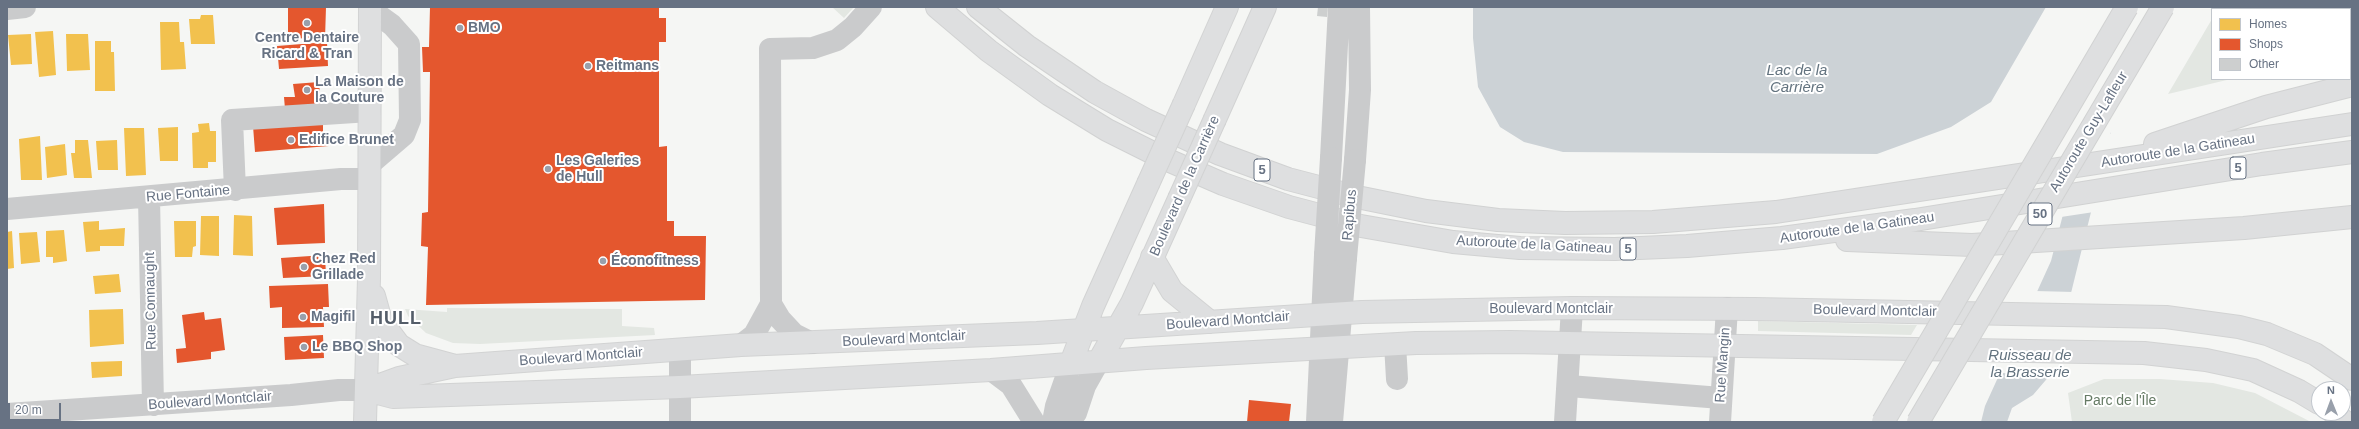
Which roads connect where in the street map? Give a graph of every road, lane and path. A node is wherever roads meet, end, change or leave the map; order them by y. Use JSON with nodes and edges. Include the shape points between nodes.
{"nodes":[{"id":1,"x":25,"y":7,"type":"edge"},
{"id":2,"x":871,"y":7,"type":"edge"},
{"id":3,"x":937,"y":7,"type":"edge"},
{"id":4,"x":978,"y":7,"type":"edge"},
{"id":5,"x":1227,"y":7,"type":"edge"},
{"id":6,"x":1265,"y":7,"type":"edge"},
{"id":7,"x":1339,"y":7,"type":"edge"},
{"id":8,"x":1359,"y":7,"type":"edge"},
{"id":9,"x":2127,"y":7,"type":"edge"},
{"id":10,"x":2163,"y":7,"type":"edge"},
{"id":11,"x":370,"y":8,"type":"edge"},
{"id":12,"x":7,"y":9,"type":"edge"},
{"id":13,"x":2352,"y":85,"type":"edge"},
{"id":14,"x":370,"y":111,"type":"junction"},
{"id":15,"x":2352,"y":124,"type":"edge"},
{"id":16,"x":2352,"y":152,"type":"edge"},
{"id":17,"x":2095,"y":164,"type":"junction"},
{"id":18,"x":369,"y":172,"type":"junction"},
{"id":19,"x":235,"y":190,"type":"junction"},
{"id":20,"x":149,"y":197,"type":"junction"},
{"id":21,"x":7,"y":209,"type":"edge"},
{"id":22,"x":2352,"y":217,"type":"edge"},
{"id":23,"x":2244,"y":228,"type":"junction"},
{"id":24,"x":2352,"y":231,"type":"edge"},
{"id":25,"x":1782,"y":238,"type":"junction"},
{"id":26,"x":1336,"y":256,"type":"junction"},
{"id":27,"x":1152,"y":258,"type":"junction"},
{"id":28,"x":369,"y":278,"type":"junction"},
{"id":29,"x":771,"y":304,"type":"junction"},
{"id":30,"x":1572,"y":308,"type":"junction"},
{"id":31,"x":1727,"y":308,"type":"junction"},
{"id":32,"x":1332,"y":314,"type":"junction"},
{"id":33,"x":1210,"y":322,"type":"junction"},
{"id":34,"x":1118,"y":328,"type":"junction"},
{"id":35,"x":1084,"y":330,"type":"junction"},
{"id":36,"x":812,"y":343,"type":"junction"},
{"id":37,"x":1395,"y":344,"type":"junction"},
{"id":38,"x":1571,"y":344,"type":"junction"},
{"id":39,"x":741,"y":345,"type":"junction"},
{"id":40,"x":1724,"y":345,"type":"junction"},
{"id":41,"x":1330,"y":348,"type":"junction"},
{"id":42,"x":680,"y":350,"type":"junction"},
{"id":43,"x":1099,"y":361,"type":"junction"},
{"id":44,"x":1071,"y":363,"type":"junction"},
{"id":45,"x":455,"y":366,"type":"junction"},
{"id":46,"x":991,"y":370,"type":"junction"},
{"id":47,"x":1397,"y":379,"type":"dead end"},
{"id":48,"x":2352,"y":379,"type":"edge"},
{"id":49,"x":1569,"y":386,"type":"junction"},
{"id":50,"x":680,"y":387,"type":"junction"},
{"id":51,"x":366,"y":390,"type":"junction"},
{"id":52,"x":1721,"y":398,"type":"junction"},
{"id":53,"x":2311,"y":399,"type":"edge"},
{"id":54,"x":152,"y":405,"type":"junction"},
{"id":55,"x":7,"y":414,"type":"edge"},
{"id":56,"x":365,"y":422,"type":"edge"},
{"id":57,"x":680,"y":422,"type":"edge"},
{"id":58,"x":1034,"y":422,"type":"edge"},
{"id":59,"x":1053,"y":422,"type":"edge"},
{"id":60,"x":1069,"y":422,"type":"edge"},
{"id":61,"x":1318,"y":422,"type":"edge"},
{"id":62,"x":1332,"y":422,"type":"edge"},
{"id":63,"x":1565,"y":422,"type":"edge"},
{"id":64,"x":1720,"y":422,"type":"edge"},
{"id":65,"x":1883,"y":422,"type":"edge"},
{"id":66,"x":1918,"y":422,"type":"edge"}],
"edges":[{"from":1,"to":12,"type":"street"},
{"from":2,"to":29,"type":"street","via":[[837,40],[813,48],[770,49]]},
{"from":3,"to":25,"type":"main road","name":"Autoroute de la Gatineau","number":"5","via":[[1021,75],[1107,130],[1202,175],[1314,214],[1417,237],[1520,248],[1639,249]]},
{"from":4,"to":17,"type":"main road","name":"Autoroute de la Gatineau","number":"5","via":[[1027,46],[1084,85],[1194,143],[1243,163],[1313,186],[1426,211],[1529,222],[1671,221],[1802,209]]},
{"from":5,"to":35,"type":"main road","bridge":true},
{"from":6,"to":27,"type":"main road","name":"Boulevard de la Carrière","bridge":true},
{"from":7,"to":26,"type":"street","name":"Rapibus","bridge":true,"via":[[1331,158]]},
{"from":8,"to":26,"type":"street","name":"Rapibus","bridge":true,"via":[[1359,98],[1355,160]]},
{"from":9,"to":65,"type":"main road","number":"50","bridge":true},
{"from":10,"to":66,"type":"main road","name":"Autoroute Guy-Lafleur","number":"50","bridge":true},
{"from":11,"to":14,"type":"main road"},
{"from":11,"to":18,"type":"street","via":[[392,25],[409,44],[410,120],[404,134]]},
{"from":13,"to":17,"type":"main road","via":[[2266,107]]},
{"from":14,"to":18,"type":"main road"},
{"from":14,"to":19,"type":"street","via":[[232,120]]},
{"from":15,"to":17,"type":"main road","name":"Autoroute de la Gatineau","number":"5"},
{"from":16,"to":25,"type":"main road","name":"Autoroute de la Gatineau","number":"5"},
{"from":18,"to":19,"type":"street","name":"Rue Fontaine","via":[[341,180]]},
{"from":18,"to":28,"type":"main road"},
{"from":19,"to":20,"type":"street","name":"Rue Fontaine"},
{"from":20,"to":21,"type":"street","name":"Rue Fontaine"},
{"from":20,"to":54,"type":"street","name":"Rue Connaught"},
{"from":22,"to":23,"type":"main road"},
{"from":23,"to":24,"type":"main road"},
{"from":23,"to":25,"type":"main road","via":[[1972,245]]},
{"from":26,"to":32,"type":"street","name":"Rapibus"},
{"from":27,"to":33,"type":"main road","via":[[1172,291]]},
{"from":27,"to":34,"type":"main road","name":"Boulevard de la Carrière"},
{"from":28,"to":45,"type":"main road","via":[[381,321],[399,345],[415,355]]},
{"from":28,"to":51,"type":"main road"},
{"from":29,"to":36,"type":"street","via":[[794,334]]},
{"from":29,"to":39,"type":"street","via":[[754,334]]},
{"from":30,"to":31,"type":"main road","name":"Boulevard Montclair"},
{"from":30,"to":32,"type":"main road","name":"Boulevard Montclair"},
{"from":30,"to":38,"type":"street"},
{"from":31,"to":40,"type":"street","name":"Rue Mangin"},
{"from":31,"to":48,"type":"main road","name":"Boulevard Montclair","via":[[2166,317],[2238,327],[2293,344],[2315,354]]},
{"from":32,"to":33,"type":"main road","name":"Boulevard Montclair"},
{"from":32,"to":41,"type":"street","name":"Rapibus"},
{"from":33,"to":34,"type":"main road","name":"Boulevard Montclair"},
{"from":34,"to":35,"type":"main road","name":"Boulevard Montclair"},
{"from":34,"to":43,"type":"main road","name":"Boulevard de la Carrière"},
{"from":35,"to":36,"type":"main road","name":"Boulevard Montclair"},
{"from":35,"to":44,"type":"main road"},
{"from":36,"to":39,"type":"main road","name":"Boulevard Montclair"},
{"from":37,"to":38,"type":"main road","name":"Boulevard Montclair"},
{"from":37,"to":41,"type":"main road","name":"Boulevard Montclair"},
{"from":37,"to":47,"type":"street"},
{"from":38,"to":40,"type":"main road","name":"Boulevard Montclair"},
{"from":38,"to":49,"type":"street"},
{"from":39,"to":42,"type":"main road","name":"Boulevard Montclair"},
{"from":40,"to":52,"type":"street","name":"Rue Mangin"},
{"from":40,"to":53,"type":"main road","name":"Boulevard Montclair","via":[[2144,353],[2228,364],[2274,379]]},
{"from":41,"to":43,"type":"main road","name":"Boulevard Montclair"},
{"from":41,"to":61,"type":"street","name":"Rapibus"},
{"from":41,"to":62,"type":"street","name":"Rapibus"},
{"from":42,"to":45,"type":"main road","name":"Boulevard Montclair"},
{"from":42,"to":50,"type":"street"},
{"from":43,"to":44,"type":"main road","name":"Boulevard Montclair"},
{"from":43,"to":60,"type":"street","via":[[1085,386],[1076,413]]},
{"from":44,"to":46,"type":"main road","name":"Boulevard Montclair"},
{"from":44,"to":59,"type":"street"},
{"from":45,"to":51,"type":"main road","name":"Boulevard Montclair","via":[[399,378]]},
{"from":46,"to":50,"type":"main road","name":"Boulevard Montclair"},
{"from":46,"to":58,"type":"street","via":[[1011,384]]},
{"from":49,"to":52,"type":"street"},
{"from":49,"to":63,"type":"street"},
{"from":50,"to":51,"type":"main road","name":"Boulevard Montclair","via":[[393,397]]},
{"from":50,"to":57,"type":"street"},
{"from":51,"to":54,"type":"street","name":"Boulevard Montclair"},
{"from":51,"to":56,"type":"main road"},
{"from":52,"to":64,"type":"street","name":"Rue Mangin"},
{"from":54,"to":55,"type":"street","name":"Boulevard Montclair"}]}
